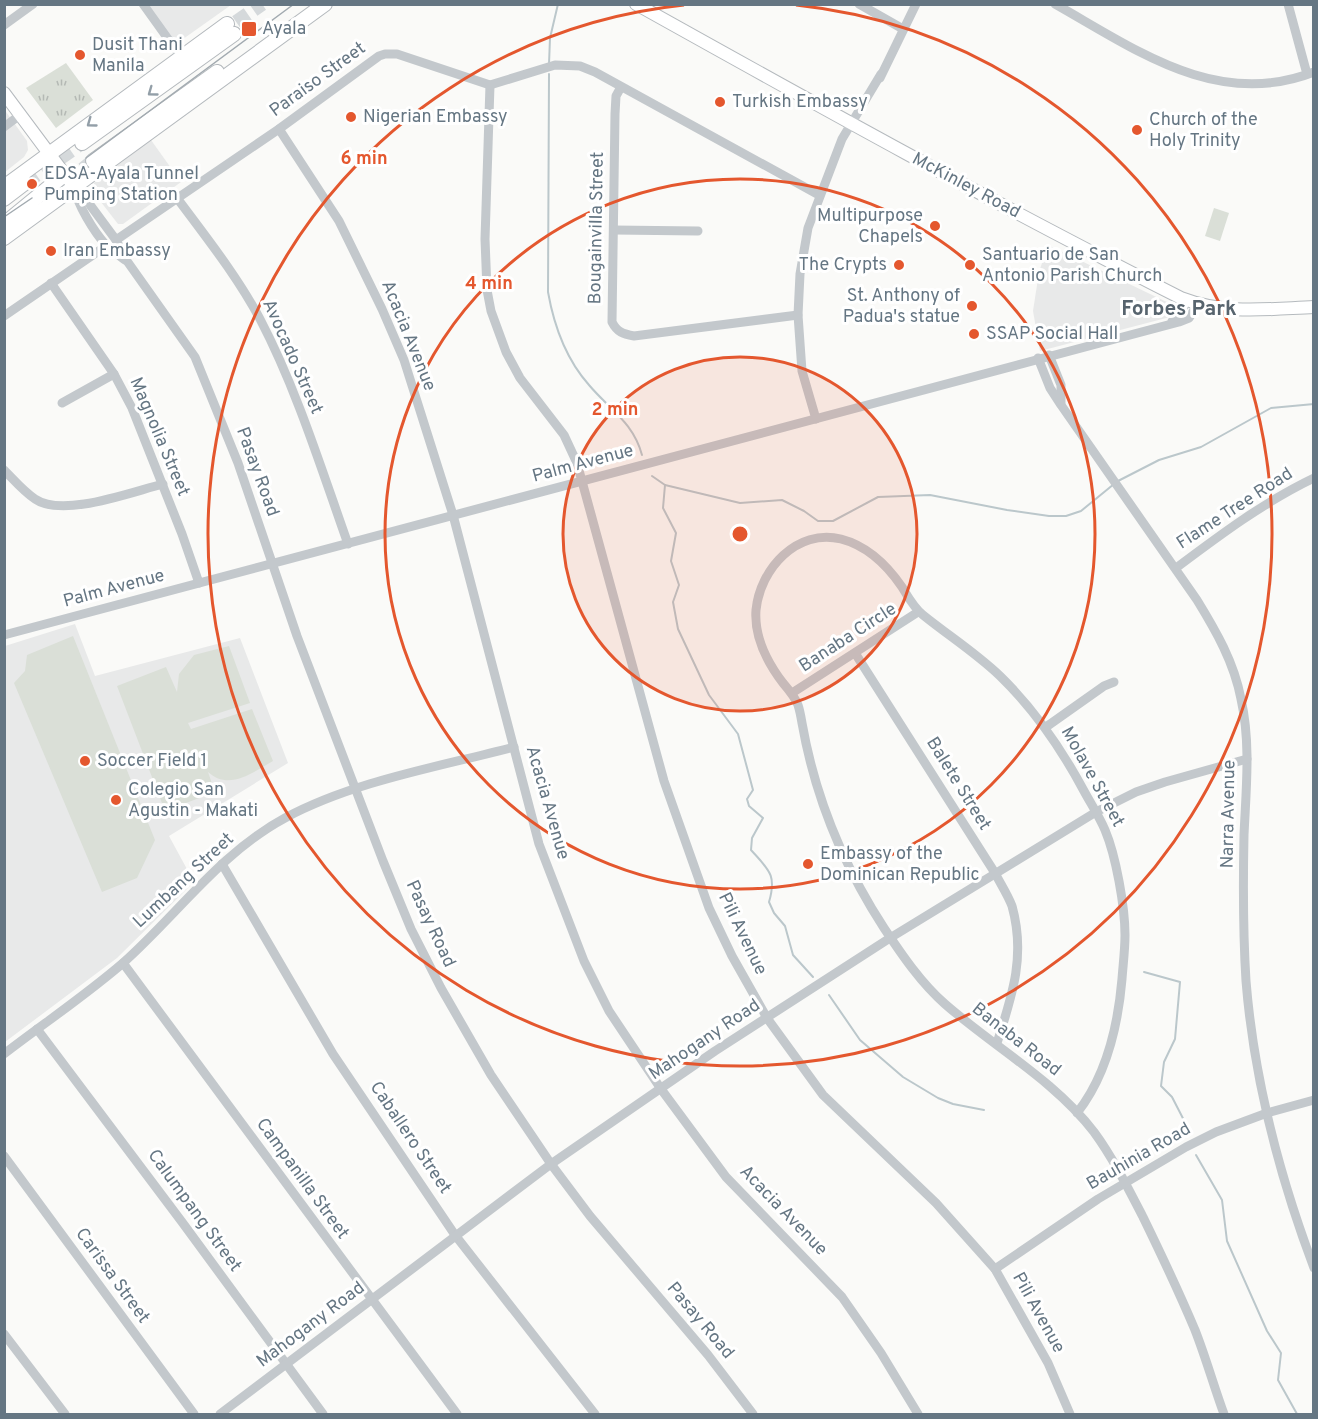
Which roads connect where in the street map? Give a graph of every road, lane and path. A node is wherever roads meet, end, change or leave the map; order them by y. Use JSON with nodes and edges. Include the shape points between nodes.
{"nodes":[{"id":1,"x":33,"y":4,"type":"edge"},
{"id":2,"x":156,"y":4,"type":"edge"},
{"id":3,"x":325,"y":4,"type":"edge"},
{"id":4,"x":636,"y":4,"type":"edge"},
{"id":5,"x":860,"y":4,"type":"edge"},
{"id":6,"x":916,"y":4,"type":"edge"},
{"id":7,"x":1054,"y":4,"type":"edge"},
{"id":8,"x":1288,"y":4,"type":"edge"},
{"id":9,"x":145,"y":8,"type":"edge"},
{"id":10,"x":4,"y":26,"type":"edge"},
{"id":11,"x":291,"y":29,"type":"junction"},
{"id":12,"x":903,"y":29,"type":"junction"},
{"id":13,"x":181,"y":57,"type":"junction"},
{"id":14,"x":1310,"y":73,"type":"edge"},
{"id":15,"x":490,"y":85,"type":"junction"},
{"id":16,"x":621,"y":87,"type":"junction"},
{"id":17,"x":4,"y":93,"type":"edge"},
{"id":18,"x":20,"y":115,"type":"junction"},
{"id":19,"x":851,"y":124,"type":"junction"},
{"id":20,"x":4,"y":127,"type":"edge"},
{"id":21,"x":279,"y":129,"type":"junction"},
{"id":22,"x":82,"y":143,"type":"tunnel mouth"},
{"id":23,"x":48,"y":154,"type":"junction"},
{"id":24,"x":93,"y":161,"type":"tunnel mouth"},
{"id":25,"x":64,"y":175,"type":"junction"},
{"id":26,"x":25,"y":183,"type":"tunnel mouth"},
{"id":27,"x":4,"y":187,"type":"edge"},
{"id":28,"x":74,"y":187,"type":"junction"},
{"id":29,"x":819,"y":195,"type":"junction"},
{"id":30,"x":177,"y":198,"type":"junction"},
{"id":31,"x":4,"y":199,"type":"edge"},
{"id":32,"x":4,"y":224,"type":"edge"},
{"id":33,"x":614,"y":230,"type":"junction"},
{"id":34,"x":698,"y":231,"type":"dead end"},
{"id":35,"x":4,"y":238,"type":"edge"},
{"id":36,"x":116,"y":240,"type":"junction"},
{"id":37,"x":106,"y":246,"type":"junction"},
{"id":38,"x":127,"y":261,"type":"junction"},
{"id":39,"x":51,"y":283,"type":"junction"},
{"id":40,"x":1181,"y":298,"type":"junction"},
{"id":41,"x":1198,"y":304,"type":"junction"},
{"id":42,"x":1314,"y":307,"type":"edge"},
{"id":43,"x":798,"y":315,"type":"junction"},
{"id":44,"x":4,"y":316,"type":"edge"},
{"id":45,"x":1170,"y":323,"type":"junction"},
{"id":46,"x":1049,"y":355,"type":"junction"},
{"id":47,"x":1038,"y":358,"type":"junction"},
{"id":48,"x":114,"y":374,"type":"junction"},
{"id":49,"x":62,"y":403,"type":"dead end"},
{"id":50,"x":1061,"y":405,"type":"junction"},
{"id":51,"x":816,"y":419,"type":"junction"},
{"id":52,"x":4,"y":470,"type":"edge"},
{"id":53,"x":1314,"y":478,"type":"edge"},
{"id":54,"x":582,"y":482,"type":"junction"},
{"id":55,"x":163,"y":484,"type":"junction"},
{"id":56,"x":453,"y":515,"type":"junction"},
{"id":57,"x":348,"y":544,"type":"junction"},
{"id":58,"x":272,"y":564,"type":"junction"},
{"id":59,"x":1176,"y":568,"type":"junction"},
{"id":60,"x":199,"y":583,"type":"junction"},
{"id":61,"x":918,"y":612,"type":"junction"},
{"id":62,"x":4,"y":635,"type":"edge"},
{"id":63,"x":855,"y":653,"type":"junction"},
{"id":64,"x":1114,"y":682,"type":"dead end"},
{"id":65,"x":792,"y":693,"type":"junction"},
{"id":66,"x":1046,"y":728,"type":"junction"},
{"id":67,"x":514,"y":747,"type":"junction"},
{"id":68,"x":1247,"y":759,"type":"junction"},
{"id":69,"x":356,"y":788,"type":"junction"},
{"id":70,"x":1096,"y":812,"type":"junction"},
{"id":71,"x":222,"y":864,"type":"junction"},
{"id":72,"x":995,"y":873,"type":"junction"},
{"id":73,"x":890,"y":938,"type":"junction"},
{"id":74,"x":123,"y":963,"type":"junction"},
{"id":75,"x":767,"y":1017,"type":"junction"},
{"id":76,"x":37,"y":1029,"type":"junction"},
{"id":77,"x":997,"y":1043,"type":"junction"},
{"id":78,"x":4,"y":1054,"type":"edge"},
{"id":79,"x":661,"y":1089,"type":"junction"},
{"id":80,"x":1314,"y":1101,"type":"edge"},
{"id":81,"x":1077,"y":1113,"type":"junction"},
{"id":82,"x":1267,"y":1113,"type":"junction"},
{"id":83,"x":4,"y":1156,"type":"edge"},
{"id":84,"x":551,"y":1164,"type":"junction"},
{"id":85,"x":1125,"y":1182,"type":"junction"},
{"id":86,"x":455,"y":1235,"type":"junction"},
{"id":87,"x":1314,"y":1268,"type":"edge"},
{"id":88,"x":995,"y":1269,"type":"junction"},
{"id":89,"x":371,"y":1300,"type":"junction"},
{"id":90,"x":4,"y":1334,"type":"edge"},
{"id":91,"x":286,"y":1365,"type":"junction"},
{"id":92,"x":65,"y":1414,"type":"edge"},
{"id":93,"x":194,"y":1414,"type":"edge"},
{"id":94,"x":220,"y":1414,"type":"edge"},
{"id":95,"x":323,"y":1414,"type":"edge"},
{"id":96,"x":457,"y":1414,"type":"edge"},
{"id":97,"x":595,"y":1414,"type":"edge"},
{"id":98,"x":753,"y":1414,"type":"edge"},
{"id":99,"x":918,"y":1414,"type":"edge"},
{"id":100,"x":1070,"y":1414,"type":"edge"},
{"id":101,"x":1224,"y":1414,"type":"edge"}],
"edges":[{"from":1,"to":10,"type":"street"},
{"from":2,"to":9,"type":"street"},
{"from":3,"to":11,"type":"highway"},
{"from":4,"to":19,"type":"main road","name":"McKinley Road"},
{"from":5,"to":12,"type":"street"},
{"from":6,"to":12,"type":"street"},
{"from":7,"to":14,"type":"street","via":[[1161,64],[1208,79],[1275,83]]},
{"from":8,"to":14,"type":"street"},
{"from":9,"to":13,"type":"street"},
{"from":11,"to":24,"type":"highway","via":[[251,48]]},
{"from":11,"to":28,"type":"highway"},
{"from":12,"to":19,"type":"street","via":[[878,84]]},
{"from":13,"to":22,"type":"highway","one_way":true,"via":[[230,29]]},
{"from":13,"to":23,"type":"highway","one_way":true},
{"from":15,"to":16,"type":"street","via":[[564,64],[595,72]]},
{"from":15,"to":21,"type":"street","name":"Paraiso Street","via":[[397,54],[385,54]]},
{"from":15,"to":54,"type":"street","name":"Pili Avenue","via":[[486,239],[491,311],[520,378],[568,442]]},
{"from":16,"to":29,"type":"street"},
{"from":16,"to":33,"type":"street","name":"Bougainvilla Street","via":[[615,114]]},
{"from":17,"to":18,"type":"main road"},
{"from":18,"to":20,"type":"street"},
{"from":18,"to":23,"type":"main road"},
{"from":19,"to":29,"type":"street"},
{"from":19,"to":40,"type":"main road","name":"McKinley Road"},
{"from":21,"to":30,"type":"street","name":"Paraiso Street"},
{"from":21,"to":56,"type":"street","name":"Acacia Avenue","via":[[339,221],[382,309],[404,360]]},
{"from":23,"to":25,"type":"main road"},
{"from":23,"to":27,"type":"highway"},
{"from":25,"to":28,"type":"main road"},
{"from":25,"to":32,"type":"highway"},
{"from":26,"to":31,"type":"highway"},
{"from":28,"to":35,"type":"highway"},
{"from":28,"to":36,"type":"street","name":"Pasay Road"},
{"from":28,"to":37,"type":"street","name":"Pasay Road","via":[[76,199]]},
{"from":29,"to":43,"type":"street","via":[[808,228]]},
{"from":30,"to":36,"type":"street","name":"Paraiso Street"},
{"from":30,"to":57,"type":"street","name":"Avocado Street","via":[[259,317],[281,363]]},
{"from":33,"to":34,"type":"street"},
{"from":33,"to":43,"type":"street","name":"Bougainvilla Street","via":[[612,322],[622,333],[634,336]]},
{"from":36,"to":38,"type":"street","name":"Pasay Road"},
{"from":37,"to":38,"type":"street","name":"Pasay Road"},
{"from":37,"to":39,"type":"street"},
{"from":38,"to":58,"type":"street","name":"Pasay Road","via":[[191,352],[238,464]]},
{"from":39,"to":44,"type":"street"},
{"from":39,"to":48,"type":"street","name":"Magnolia Street"},
{"from":40,"to":41,"type":"main road","name":"McKinley Road"},
{"from":40,"to":45,"type":"street","via":[[1181,314]]},
{"from":41,"to":42,"type":"main road","name":"McKinley Road","via":[[1230,310]]},
{"from":41,"to":45,"type":"street","name":"Palm Avenue","via":[[1189,318]]},
{"from":43,"to":51,"type":"street","via":[[802,371]]},
{"from":45,"to":46,"type":"street","name":"Palm Avenue"},
{"from":46,"to":47,"type":"street","name":"Palm Avenue"},
{"from":46,"to":50,"type":"street","name":"Narra Avenue","via":[[1061,385]]},
{"from":47,"to":50,"type":"street","name":"Narra Avenue"},
{"from":47,"to":51,"type":"street","name":"Palm Avenue"},
{"from":48,"to":49,"type":"street"},
{"from":48,"to":55,"type":"street","name":"Magnolia Street"},
{"from":50,"to":59,"type":"street","name":"Narra Avenue"},
{"from":51,"to":54,"type":"street","name":"Palm Avenue"},
{"from":52,"to":55,"type":"street","via":[[36,500],[52,506],[75,506]]},
{"from":53,"to":59,"type":"street","name":"Flame Tree Road","via":[[1284,492]]},
{"from":54,"to":56,"type":"street","name":"Palm Avenue"},
{"from":54,"to":75,"type":"street","name":"Pili Avenue","via":[[664,781],[709,908]]},
{"from":55,"to":60,"type":"street","name":"Magnolia Street"},
{"from":56,"to":57,"type":"street","name":"Palm Avenue"},
{"from":56,"to":67,"type":"street","name":"Acacia Avenue"},
{"from":57,"to":58,"type":"street","name":"Palm Avenue"},
{"from":58,"to":60,"type":"street","name":"Palm Avenue"},
{"from":58,"to":69,"type":"street","name":"Pasay Road"},
{"from":59,"to":68,"type":"street","name":"Narra Avenue","via":[[1227,652],[1241,698]]},
{"from":60,"to":62,"type":"street","name":"Palm Avenue"},
{"from":61,"to":63,"type":"street","name":"Banaba Circle"},
{"from":61,"to":65,"type":"street","name":"Banaba Circle","via":[[893,574],[865,548],[827,536],[797,544],[766,578],[756,614],[760,644]]},
{"from":61,"to":66,"type":"street","name":"Molave Street","via":[[1000,676]]},
{"from":63,"to":65,"type":"street","name":"Banaba Circle"},
{"from":63,"to":72,"type":"street","name":"Balete Street"},
{"from":64,"to":66,"type":"street"},
{"from":65,"to":73,"type":"street","name":"Banaba Road","via":[[833,833],[851,873]]},
{"from":66,"to":70,"type":"street","name":"Molave Street"},
{"from":67,"to":69,"type":"street","name":"Lumbang Street"},
{"from":67,"to":79,"type":"street","name":"Acacia Avenue","via":[[539,844],[585,961],[609,1011]]},
{"from":68,"to":70,"type":"street","name":"Mahogany Road","via":[[1136,792]]},
{"from":68,"to":82,"type":"street","name":"Narra Avenue","via":[[1245,959],[1256,1064]]},
{"from":69,"to":71,"type":"street","name":"Lumbang Street","via":[[283,819]]},
{"from":69,"to":84,"type":"street","name":"Pasay Road","via":[[411,929],[441,988],[496,1083]]},
{"from":70,"to":72,"type":"street","name":"Mahogany Road"},
{"from":70,"to":81,"type":"street","name":"Molave Street","via":[[1114,860],[1125,933],[1117,1021],[1092,1093]]},
{"from":71,"to":74,"type":"street","name":"Lumbang Street"},
{"from":71,"to":86,"type":"street","name":"Caballero Street","via":[[333,1054]]},
{"from":72,"to":73,"type":"street","name":"Mahogany Road"},
{"from":72,"to":77,"type":"street","name":"Balete Street","via":[[1011,904],[1019,952],[1013,995]]},
{"from":73,"to":75,"type":"street","name":"Mahogany Road"},
{"from":73,"to":77,"type":"street","name":"Banaba Road","via":[[940,1000]]},
{"from":74,"to":76,"type":"street","name":"Lumbang Street"},
{"from":74,"to":89,"type":"street","name":"Campanilla Street"},
{"from":75,"to":79,"type":"street","name":"Mahogany Road"},
{"from":75,"to":88,"type":"street","name":"Pili Avenue","via":[[823,1095],[936,1203]]},
{"from":76,"to":78,"type":"street","name":"Lumbang Street"},
{"from":76,"to":91,"type":"street","name":"Calumpang Street"},
{"from":77,"to":81,"type":"street","name":"Banaba Road"},
{"from":79,"to":84,"type":"street","name":"Mahogany Road"},
{"from":79,"to":99,"type":"street","name":"Acacia Avenue","via":[[726,1177],[842,1297]]},
{"from":80,"to":82,"type":"street","name":"Bauhinia Road"},
{"from":81,"to":85,"type":"street","name":"Banaba Road"},
{"from":82,"to":85,"type":"street","name":"Bauhinia Road","via":[[1196,1142]]},
{"from":82,"to":87,"type":"street","name":"Narra Avenue","via":[[1284,1181]]},
{"from":83,"to":93,"type":"street","name":"Carissa Street"},
{"from":84,"to":86,"type":"street","name":"Mahogany Road"},
{"from":84,"to":98,"type":"street","name":"Pasay Road"},
{"from":85,"to":88,"type":"street","name":"Bauhinia Road"},
{"from":85,"to":101,"type":"street","name":"Banaba Road","via":[[1195,1331]]},
{"from":86,"to":89,"type":"street","name":"Mahogany Road"},
{"from":86,"to":97,"type":"street","name":"Caballero Street"},
{"from":88,"to":100,"type":"street","name":"Pili Avenue","via":[[1048,1363]]},
{"from":89,"to":91,"type":"street","name":"Mahogany Road"},
{"from":89,"to":96,"type":"street","name":"Campanilla Street"},
{"from":90,"to":92,"type":"street"},
{"from":91,"to":94,"type":"street","name":"Mahogany Road"},
{"from":91,"to":95,"type":"street","name":"Calumpang Street"}]}
